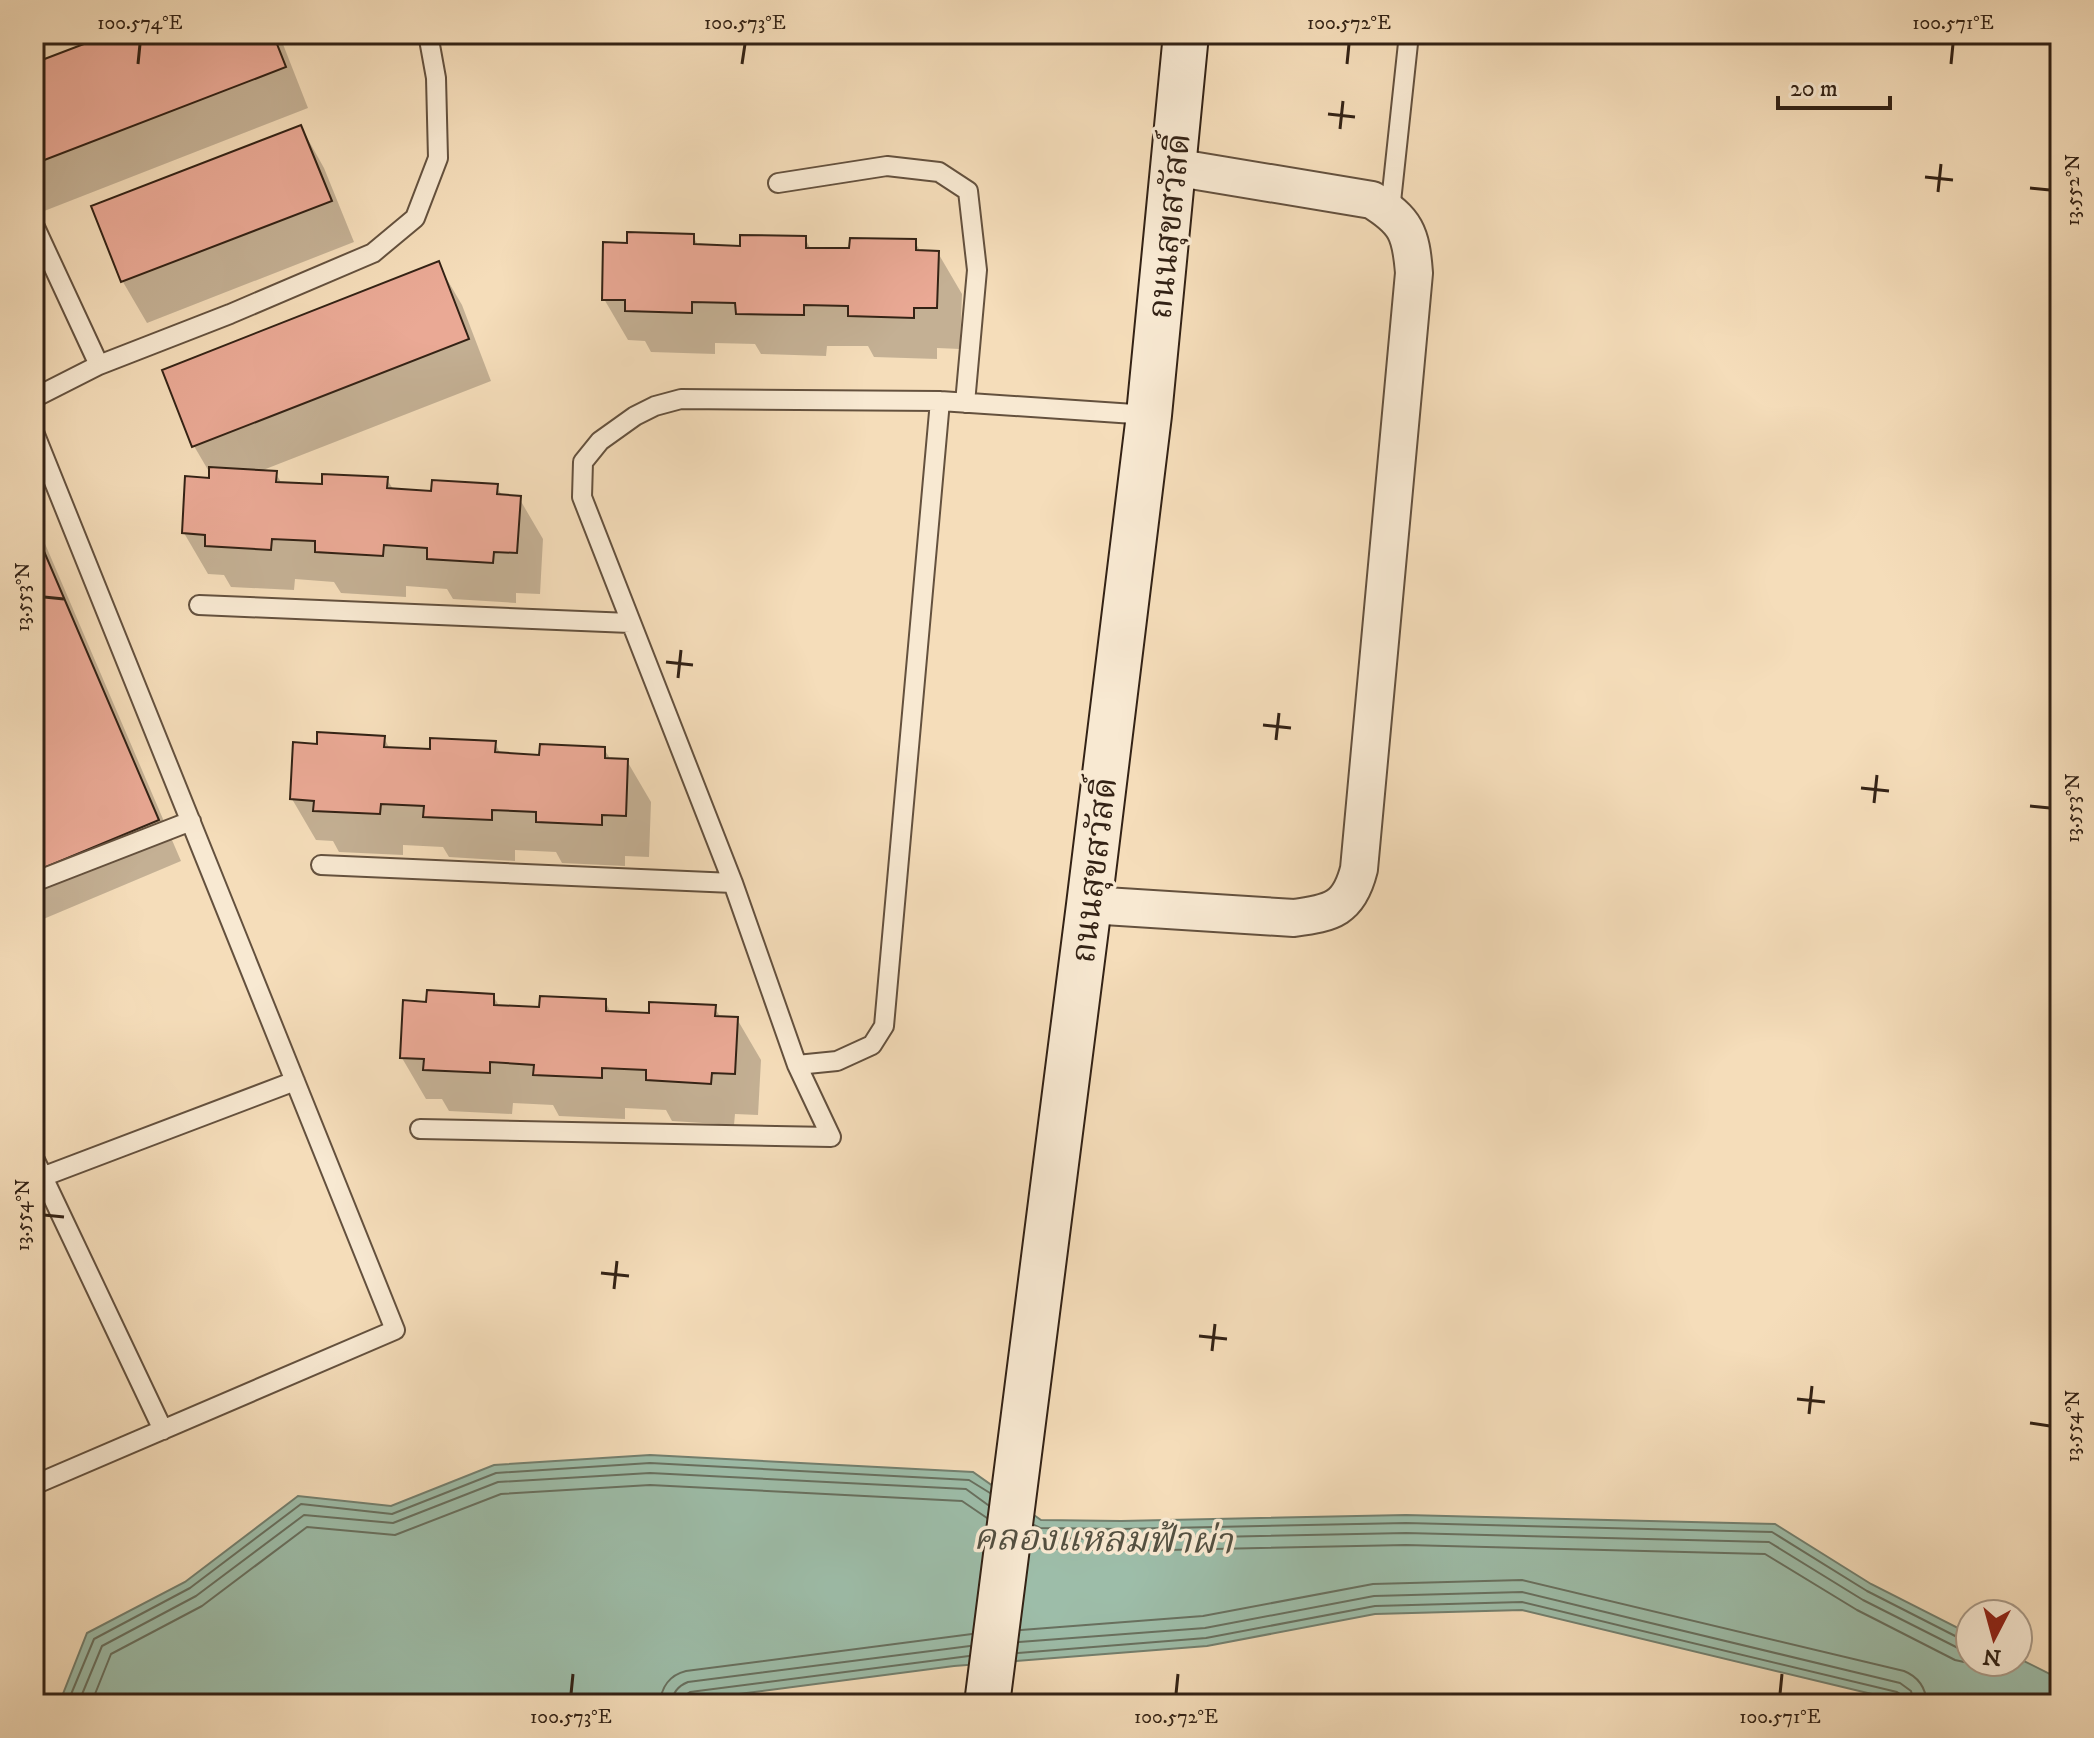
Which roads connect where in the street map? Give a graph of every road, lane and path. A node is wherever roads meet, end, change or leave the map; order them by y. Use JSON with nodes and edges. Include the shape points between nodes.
{"nodes":[{"id":1,"x":428,"y":34,"type":"edge"},
{"id":2,"x":1186,"y":34,"type":"edge"},
{"id":3,"x":1409,"y":34,"type":"edge"},
{"id":4,"x":1173,"y":167,"type":"junction"},
{"id":5,"x":778,"y":183,"type":"dead end"},
{"id":6,"x":1390,"y":211,"type":"junction"},
{"id":7,"x":34,"y":225,"type":"edge"},
{"id":8,"x":99,"y":365,"type":"junction"},
{"id":9,"x":34,"y":398,"type":"edge"},
{"id":10,"x":940,"y":401,"type":"junction"},
{"id":11,"x":965,"y":403,"type":"junction"},
{"id":12,"x":1149,"y":415,"type":"junction"},
{"id":13,"x":34,"y":432,"type":"edge"},
{"id":14,"x":199,"y":605,"type":"dead end"},
{"id":15,"x":630,"y":623,"type":"junction"},
{"id":16,"x":191,"y":821,"type":"junction"},
{"id":17,"x":321,"y":865,"type":"dead end"},
{"id":18,"x":34,"y":882,"type":"edge"},
{"id":19,"x":733,"y":883,"type":"junction"},
{"id":20,"x":1089,"y":905,"type":"junction"},
{"id":21,"x":797,"y":1065,"type":"junction"},
{"id":22,"x":295,"y":1081,"type":"junction"},
{"id":23,"x":420,"y":1129,"type":"dead end"},
{"id":24,"x":34,"y":1158,"type":"edge"},
{"id":25,"x":42,"y":1177,"type":"junction"},
{"id":26,"x":163,"y":1430,"type":"junction"},
{"id":27,"x":34,"y":1485,"type":"edge"},
{"id":28,"x":988,"y":1693,"type":"edge"}],
"edges":[{"from":1,"to":8,"type":"lane","via":[[436,78],[438,158],[415,218],[373,253]]},
{"from":2,"to":4,"type":"main road","name":"ถนนสุขสวัสดิ์"},
{"from":3,"to":6,"type":"lane"},
{"from":4,"to":6,"type":"street","via":[[1372,200]]},
{"from":4,"to":12,"type":"main road","name":"ถนนสุขสวัสดิ์"},
{"from":5,"to":11,"type":"lane","via":[[887,166],[939,172],[968,191],[977,270]]},
{"from":6,"to":20,"type":"street","via":[[1412,244],[1414,273],[1354,888],[1341,905],[1294,918]]},
{"from":7,"to":8,"type":"lane"},
{"from":8,"to":9,"type":"lane"},
{"from":10,"to":11,"type":"lane"},
{"from":10,"to":15,"type":"lane","via":[[681,399],[635,416],[600,441],[583,462],[582,497]]},
{"from":10,"to":21,"type":"lane","via":[[884,1026],[872,1045],[837,1061]]},
{"from":11,"to":12,"type":"lane"},
{"from":12,"to":20,"type":"main road","name":"ถนนสุขสวัสดิ์"},
{"from":13,"to":16,"type":"lane"},
{"from":14,"to":15,"type":"lane"},
{"from":15,"to":19,"type":"lane"},
{"from":16,"to":18,"type":"lane"},
{"from":16,"to":22,"type":"lane"},
{"from":17,"to":19,"type":"lane"},
{"from":19,"to":21,"type":"lane"},
{"from":20,"to":28,"type":"main road","name":"ถนนสุขสวัสดิ์"},
{"from":21,"to":23,"type":"lane","via":[[831,1137]]},
{"from":22,"to":25,"type":"lane"},
{"from":22,"to":26,"type":"lane","via":[[395,1330]]},
{"from":24,"to":25,"type":"lane"},
{"from":25,"to":26,"type":"lane"},
{"from":26,"to":27,"type":"lane"}]}
